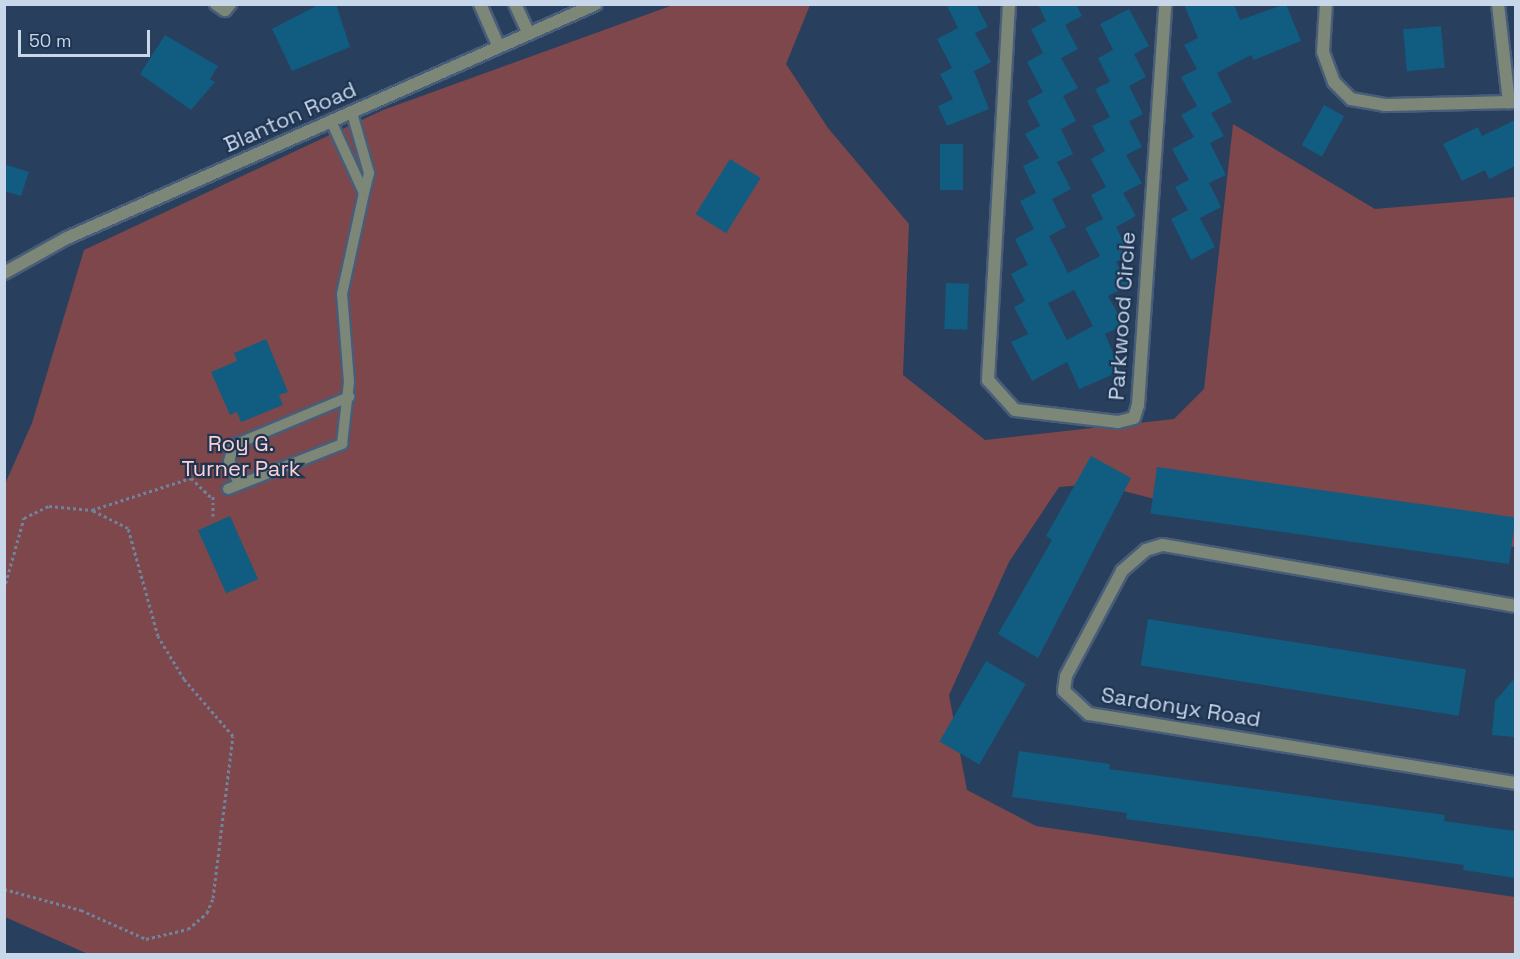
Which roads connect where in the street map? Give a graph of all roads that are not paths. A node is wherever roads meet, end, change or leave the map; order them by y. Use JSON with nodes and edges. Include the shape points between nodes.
{"nodes":[{"id":1,"x":216,"y":4,"type":"edge"},
{"id":2,"x":230,"y":4,"type":"edge"},
{"id":3,"x":480,"y":4,"type":"edge"},
{"id":4,"x":515,"y":4,"type":"edge"},
{"id":5,"x":596,"y":4,"type":"edge"},
{"id":6,"x":1009,"y":4,"type":"edge"},
{"id":7,"x":1165,"y":4,"type":"edge"},
{"id":8,"x":1326,"y":4,"type":"edge"},
{"id":9,"x":1498,"y":4,"type":"edge"},
{"id":10,"x":528,"y":32,"type":"junction"},
{"id":11,"x":498,"y":45,"type":"junction"},
{"id":12,"x":1512,"y":102,"type":"edge"},
{"id":13,"x":352,"y":113,"type":"junction"},
{"id":14,"x":331,"y":121,"type":"junction"},
{"id":15,"x":364,"y":193,"type":"junction"},
{"id":16,"x":4,"y":273,"type":"edge"},
{"id":17,"x":349,"y":398,"type":"junction"},
{"id":18,"x":239,"y":484,"type":"junction"},
{"id":19,"x":228,"y":489,"type":"road end"},
{"id":20,"x":1515,"y":606,"type":"edge"},
{"id":21,"x":1515,"y":783,"type":"edge"}],
"edges":[{"from":1,"to":2,"type":"street","via":[[225,10]]},
{"from":3,"to":11,"type":"street"},
{"from":4,"to":10,"type":"street"},
{"from":5,"to":10,"type":"street","name":"Blanton Road"},
{"from":6,"to":7,"type":"street","name":"Parkwood Circle","via":[[988,380],[1014,410],[1118,422],[1134,418],[1138,405]]},
{"from":8,"to":12,"type":"street","via":[[1323,52],[1334,82],[1351,99],[1384,105]]},
{"from":9,"to":12,"type":"street"},
{"from":10,"to":11,"type":"street","name":"Blanton Road"},
{"from":11,"to":13,"type":"street","name":"Blanton Road"},
{"from":13,"to":14,"type":"street","name":"Blanton Road"},
{"from":13,"to":15,"type":"lane","via":[[369,173]]},
{"from":14,"to":15,"type":"lane"},
{"from":14,"to":16,"type":"street","name":"Blanton Road","via":[[67,238]]},
{"from":15,"to":17,"type":"lane","via":[[342,294]]},
{"from":17,"to":18,"type":"lane","via":[[342,444]]},
{"from":17,"to":18,"type":"lane","via":[[234,445],[229,461]]},
{"from":18,"to":19,"type":"lane"},
{"from":20,"to":21,"type":"street","name":"Sardonyx Road","via":[[1162,545],[1146,550],[1122,571],[1066,676],[1064,691],[1089,714]]}]}
